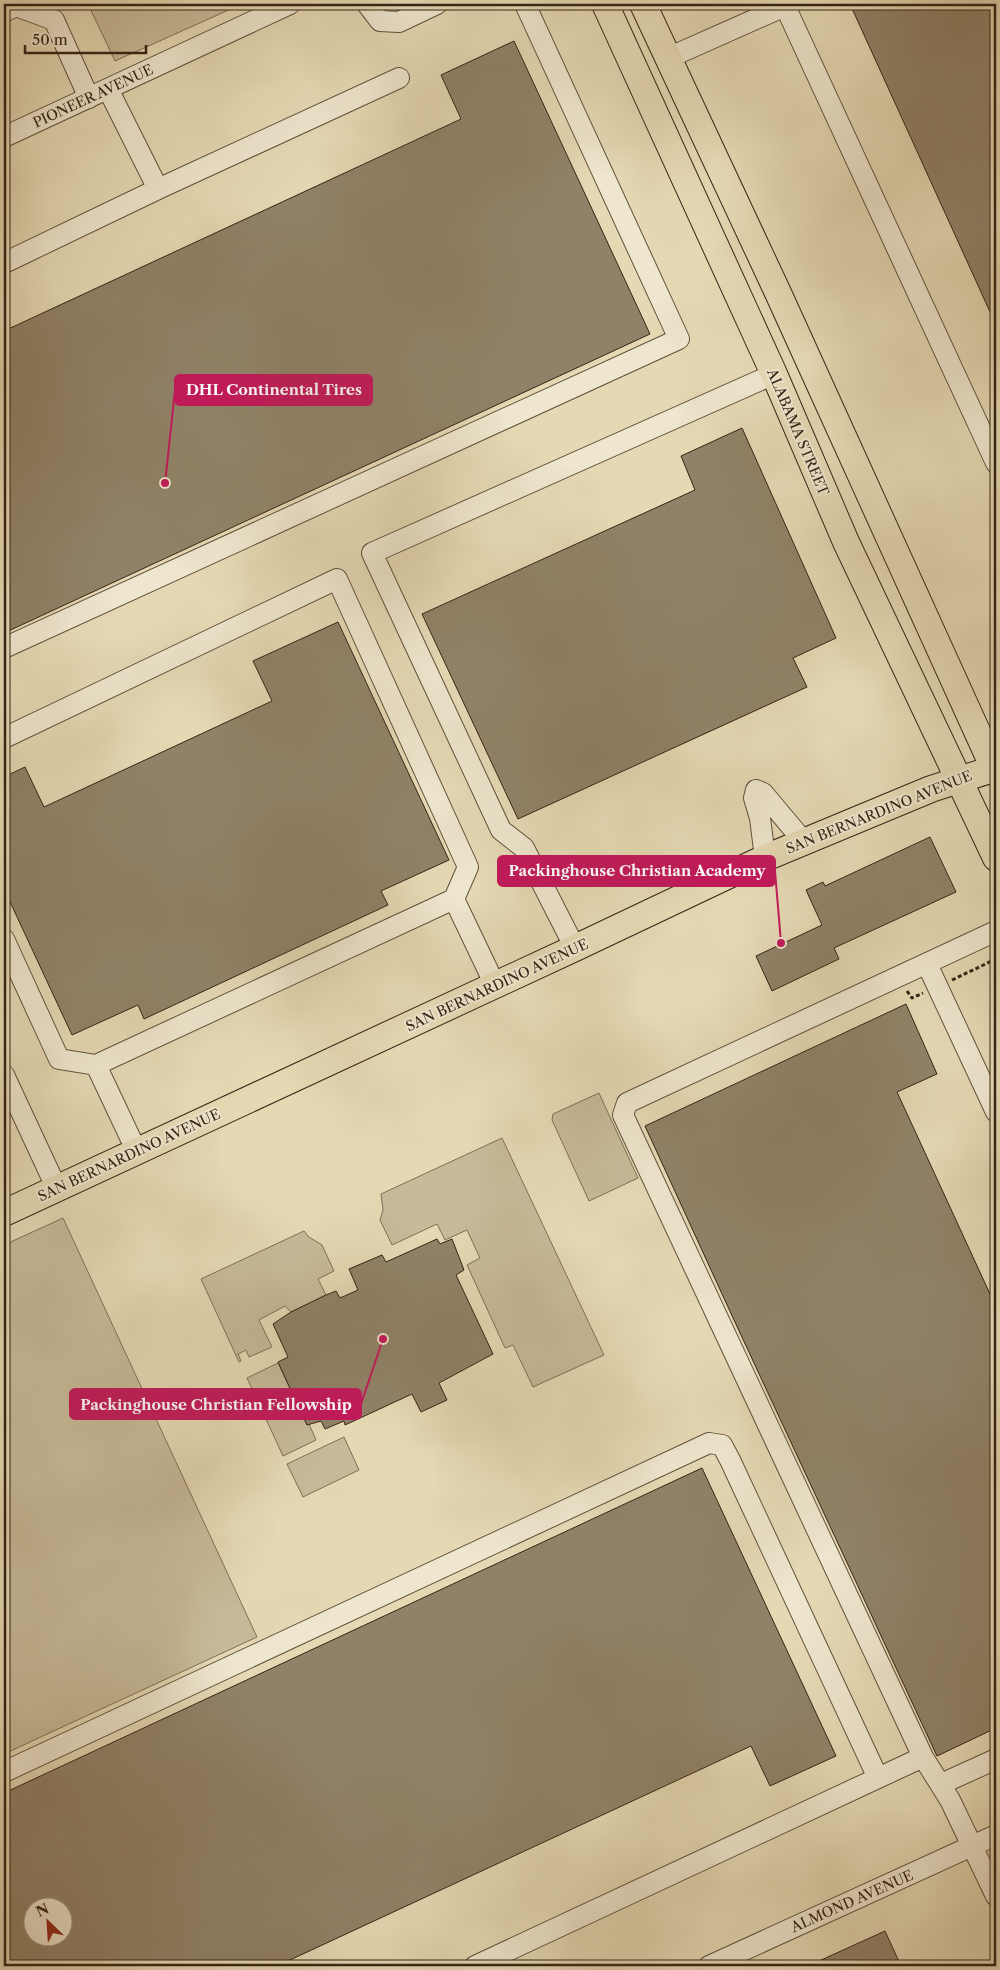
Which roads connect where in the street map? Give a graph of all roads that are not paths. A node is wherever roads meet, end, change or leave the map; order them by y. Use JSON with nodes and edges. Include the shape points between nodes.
{"nodes":[{"id":1,"x":290,"y":4,"type":"edge"},
{"id":2,"x":367,"y":4,"type":"edge"},
{"id":3,"x":437,"y":4,"type":"edge"},
{"id":4,"x":525,"y":4,"type":"edge"},
{"id":5,"x":606,"y":4,"type":"edge"},
{"id":6,"x":643,"y":4,"type":"edge"},
{"id":7,"x":785,"y":5,"type":"edge"},
{"id":8,"x":11,"y":7,"type":"edge"},
{"id":9,"x":668,"y":58,"type":"junction"},
{"id":10,"x":399,"y":78,"type":"dead end"},
{"id":11,"x":108,"y":89,"type":"junction"},
{"id":12,"x":89,"y":98,"type":"junction"},
{"id":13,"x":4,"y":138,"type":"edge"},
{"id":14,"x":158,"y":190,"type":"junction"},
{"id":15,"x":4,"y":263,"type":"edge"},
{"id":16,"x":774,"y":374,"type":"junction"},
{"id":17,"x":996,"y":463,"type":"edge"},
{"id":18,"x":4,"y":648,"type":"edge"},
{"id":19,"x":4,"y":738,"type":"edge"},
{"id":20,"x":996,"y":768,"type":"edge"},
{"id":21,"x":958,"y":779,"type":"junction"},
{"id":22,"x":805,"y":842,"type":"junction"},
{"id":23,"x":765,"y":858,"type":"junction"},
{"id":24,"x":996,"y":858,"type":"edge"},
{"id":25,"x":454,"y":899,"type":"junction"},
{"id":26,"x":996,"y":932,"type":"edge"},
{"id":27,"x":4,"y":939,"type":"edge"},
{"id":28,"x":575,"y":948,"type":"junction"},
{"id":29,"x":927,"y":964,"type":"junction"},
{"id":30,"x":495,"y":985,"type":"junction"},
{"id":31,"x":96,"y":1065,"type":"junction"},
{"id":32,"x":4,"y":1076,"type":"edge"},
{"id":33,"x":10,"y":1103,"type":"edge"},
{"id":34,"x":996,"y":1112,"type":"edge"},
{"id":35,"x":137,"y":1152,"type":"junction"},
{"id":36,"x":57,"y":1189,"type":"junction"},
{"id":37,"x":4,"y":1214,"type":"edge"},
{"id":38,"x":924,"y":1757,"type":"junction"},
{"id":39,"x":996,"y":1759,"type":"edge"},
{"id":40,"x":4,"y":1772,"type":"edge"},
{"id":41,"x":878,"y":1778,"type":"junction"},
{"id":42,"x":941,"y":1784,"type":"junction"},
{"id":43,"x":996,"y":1835,"type":"edge"},
{"id":44,"x":972,"y":1846,"type":"junction"},
{"id":45,"x":996,"y":1896,"type":"edge"},
{"id":46,"x":475,"y":1966,"type":"edge"},
{"id":47,"x":709,"y":1966,"type":"edge"}],
"edges":[{"from":1,"to":11,"type":"street","name":"PIONEER AVENUE"},
{"from":2,"to":3,"type":"street","via":[[380,21],[399,22]]},
{"from":4,"to":18,"type":"street","via":[[679,339]]},
{"from":5,"to":16,"type":"main road","name":"ALABAMA STREET"},
{"from":6,"to":9,"type":"main road"},
{"from":7,"to":9,"type":"street"},
{"from":7,"to":17,"type":"street"},
{"from":8,"to":12,"type":"street","via":[[54,20]]},
{"from":9,"to":20,"type":"main road"},
{"from":10,"to":14,"type":"street"},
{"from":11,"to":12,"type":"street","name":"PIONEER AVENUE"},
{"from":11,"to":14,"type":"street"},
{"from":12,"to":13,"type":"street","name":"PIONEER AVENUE"},
{"from":14,"to":15,"type":"street"},
{"from":16,"to":21,"type":"main road","name":"ALABAMA STREET","via":[[846,542]]},
{"from":16,"to":28,"type":"street","via":[[372,553],[501,830],[524,848]]},
{"from":19,"to":25,"type":"street","via":[[337,579],[468,868]]},
{"from":20,"to":21,"type":"main road","name":"SAN BERNARDINO AVENUE"},
{"from":21,"to":22,"type":"main road","name":"SAN BERNARDINO AVENUE"},
{"from":21,"to":24,"type":"main road","name":"ALABAMA STREET"},
{"from":22,"to":23,"type":"main road","name":"SAN BERNARDINO AVENUE"},
{"from":22,"to":23,"type":"street","via":[[763,793],[756,790],[754,798]]},
{"from":23,"to":28,"type":"main road","name":"SAN BERNARDINO AVENUE"},
{"from":25,"to":30,"type":"street"},
{"from":25,"to":31,"type":"street"},
{"from":26,"to":29,"type":"street"},
{"from":27,"to":31,"type":"street","via":[[59,1059]]},
{"from":28,"to":30,"type":"main road","name":"SAN BERNARDINO AVENUE"},
{"from":29,"to":34,"type":"street"},
{"from":29,"to":38,"type":"street","via":[[627,1103],[623,1116]]},
{"from":30,"to":35,"type":"main road","name":"SAN BERNARDINO AVENUE"},
{"from":31,"to":35,"type":"street"},
{"from":32,"to":33,"type":"street"},
{"from":33,"to":36,"type":"street"},
{"from":35,"to":36,"type":"main road","name":"SAN BERNARDINO AVENUE"},
{"from":36,"to":37,"type":"main road","name":"SAN BERNARDINO AVENUE"},
{"from":38,"to":41,"type":"street"},
{"from":38,"to":42,"type":"street"},
{"from":39,"to":42,"type":"street"},
{"from":40,"to":41,"type":"street","via":[[709,1443],[722,1446],[730,1460]]},
{"from":41,"to":46,"type":"street"},
{"from":42,"to":44,"type":"street"},
{"from":43,"to":44,"type":"street","name":"ALMOND AVENUE"},
{"from":44,"to":45,"type":"street"},
{"from":44,"to":47,"type":"street","name":"ALMOND AVENUE"}]}
